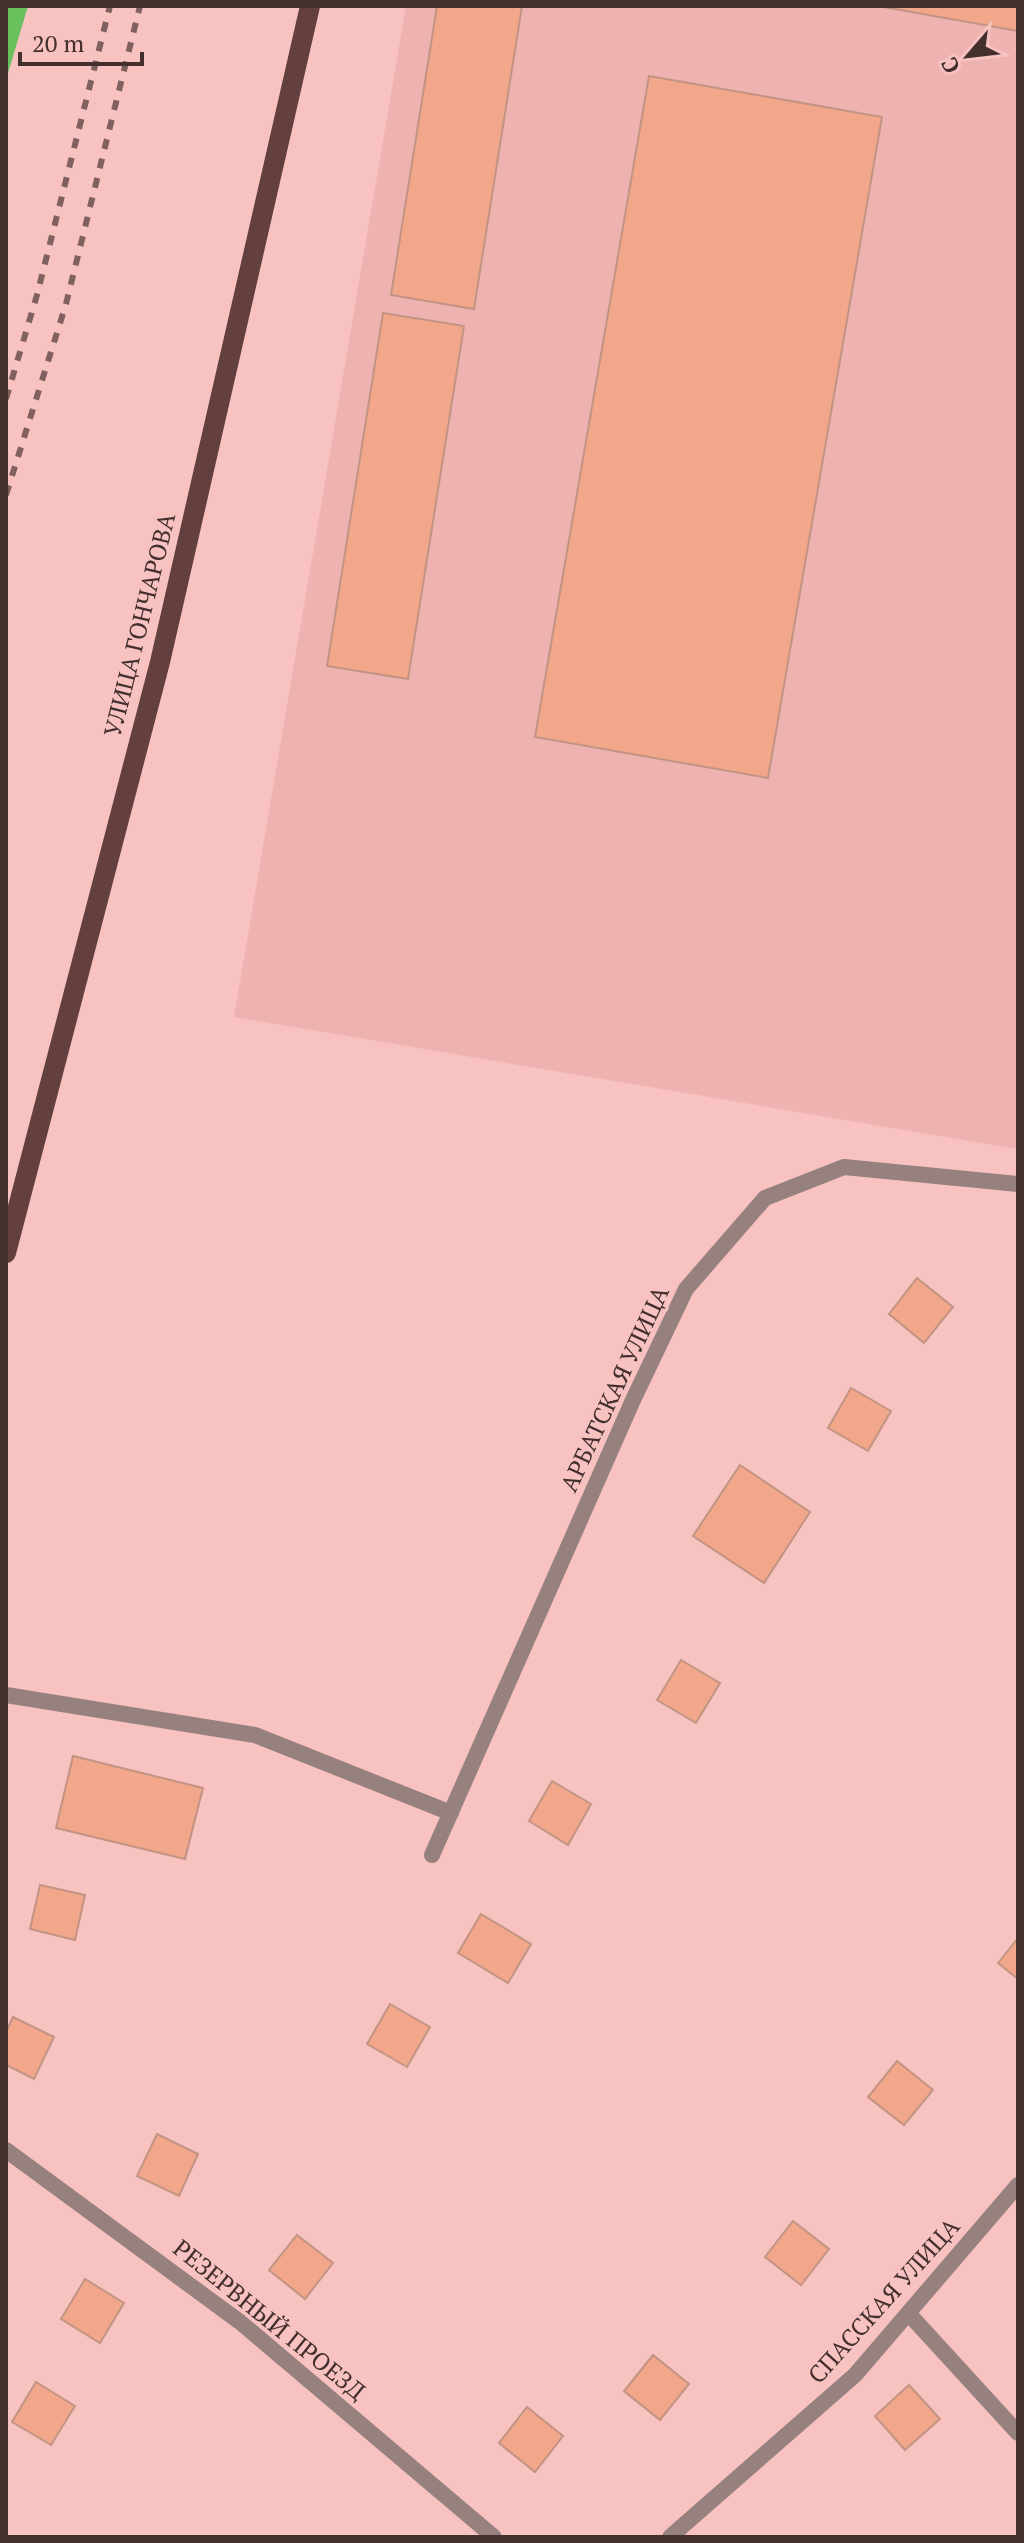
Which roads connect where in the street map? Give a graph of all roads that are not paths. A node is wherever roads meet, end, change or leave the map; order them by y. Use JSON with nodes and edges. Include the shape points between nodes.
{"nodes":[{"id":1,"x":310,"y":6,"type":"edge"},
{"id":2,"x":1018,"y":1184,"type":"edge"},
{"id":3,"x":6,"y":1253,"type":"edge"},
{"id":4,"x":6,"y":1695,"type":"edge"},
{"id":5,"x":451,"y":1813,"type":"junction"},
{"id":6,"x":432,"y":1855,"type":"dead end"},
{"id":7,"x":6,"y":2150,"type":"edge"},
{"id":8,"x":1018,"y":2185,"type":"edge"},
{"id":9,"x":909,"y":2314,"type":"junction"},
{"id":10,"x":1018,"y":2433,"type":"edge"},
{"id":11,"x":494,"y":2537,"type":"edge"},
{"id":12,"x":670,"y":2537,"type":"edge"}],
"edges":[{"from":1,"to":3,"type":"main road","name":"УЛИЦА ГОНЧАРОВА","via":[[160,662]]},
{"from":2,"to":5,"type":"street","name":"АРБАТСКАЯ УЛИЦА","via":[[844,1167],[765,1198],[686,1289]]},
{"from":4,"to":5,"type":"street","via":[[255,1735]]},
{"from":5,"to":6,"type":"street","name":"АРБАТСКАЯ УЛИЦА"},
{"from":7,"to":11,"type":"street","name":"РЕЗЕРВНЫЙ ПРОЕЗД","via":[[240,2322]]},
{"from":8,"to":9,"type":"street","name":"СПАССКАЯ УЛИЦА"},
{"from":9,"to":10,"type":"street"},
{"from":9,"to":12,"type":"street","name":"СПАССКАЯ УЛИЦА","via":[[855,2375]]}]}
